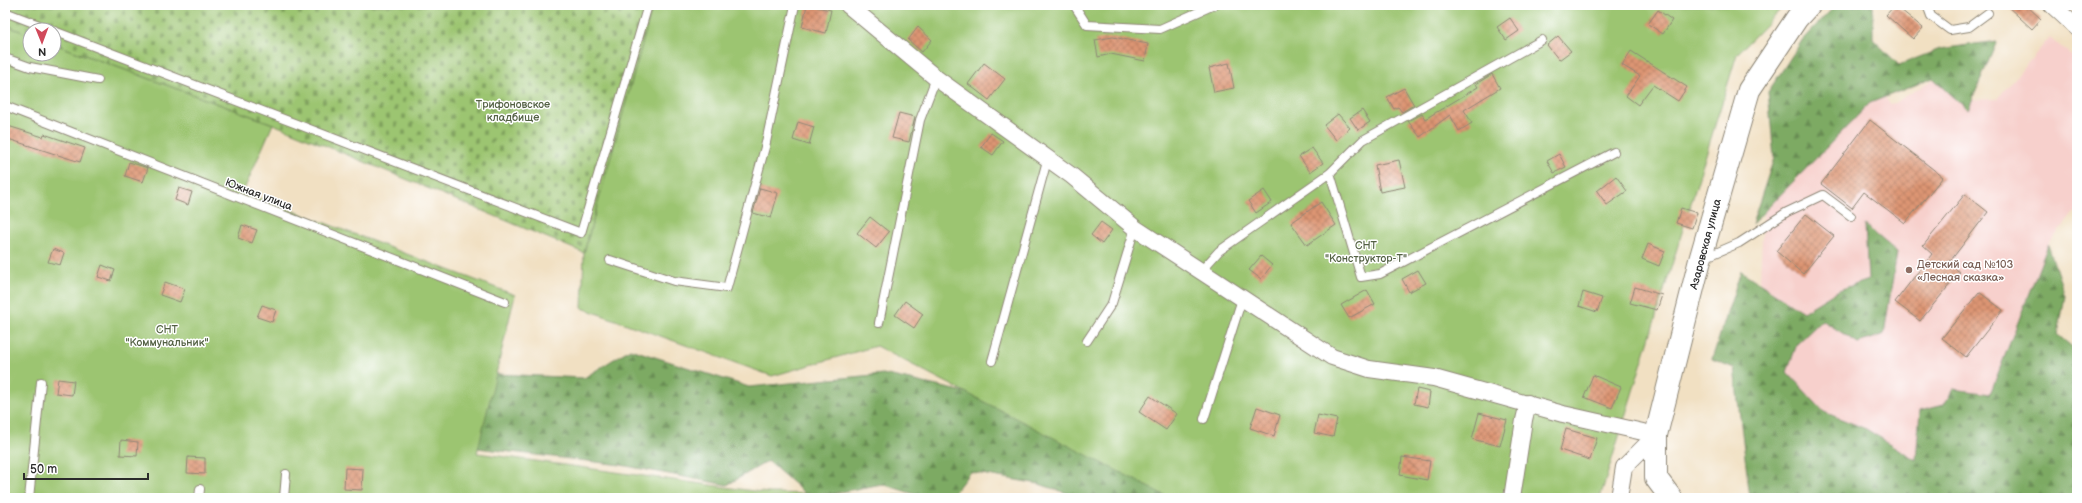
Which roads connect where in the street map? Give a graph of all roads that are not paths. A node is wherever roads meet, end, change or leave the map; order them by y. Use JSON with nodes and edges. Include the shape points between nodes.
{"nodes":[{"id":1,"x":648,"y":5,"type":"edge"},
{"id":2,"x":795,"y":5,"type":"edge"},
{"id":3,"x":848,"y":5,"type":"edge"},
{"id":4,"x":1074,"y":5,"type":"edge"},
{"id":5,"x":1214,"y":5,"type":"edge"},
{"id":6,"x":1809,"y":5,"type":"edge"},
{"id":7,"x":1927,"y":5,"type":"edge"},
{"id":8,"x":2052,"y":5,"type":"edge"},
{"id":9,"x":5,"y":12,"type":"edge"},
{"id":10,"x":1988,"y":13,"type":"dead end"},
{"id":11,"x":32,"y":22,"type":"edge"},
{"id":12,"x":2077,"y":28,"type":"edge"},
{"id":13,"x":62,"y":33,"type":"edge"},
{"id":14,"x":1542,"y":40,"type":"dead end"},
{"id":15,"x":5,"y":58,"type":"edge"},
{"id":16,"x":936,"y":78,"type":"junction"},
{"id":17,"x":98,"y":80,"type":"dead end"},
{"id":18,"x":5,"y":106,"type":"edge"},
{"id":19,"x":1614,"y":152,"type":"dead end"},
{"id":20,"x":1048,"y":158,"type":"junction"},
{"id":21,"x":1330,"y":173,"type":"junction"},
{"id":22,"x":1851,"y":216,"type":"dead end"},
{"id":23,"x":1135,"y":228,"type":"junction"},
{"id":24,"x":610,"y":260,"type":"dead end"},
{"id":25,"x":1700,"y":260,"type":"junction"},
{"id":26,"x":1200,"y":271,"type":"junction"},
{"id":27,"x":1242,"y":299,"type":"junction"},
{"id":28,"x":505,"y":302,"type":"dead end"},
{"id":29,"x":879,"y":323,"type":"dead end"},
{"id":30,"x":1087,"y":341,"type":"dead end"},
{"id":31,"x":992,"y":361,"type":"dead end"},
{"id":32,"x":41,"y":382,"type":"dead end"},
{"id":33,"x":1528,"y":403,"type":"junction"},
{"id":34,"x":1204,"y":419,"type":"dead end"},
{"id":35,"x":1656,"y":435,"type":"junction"},
{"id":36,"x":286,"y":474,"type":"dead end"},
{"id":37,"x":200,"y":489,"type":"dead end"},
{"id":38,"x":29,"y":498,"type":"edge"},
{"id":39,"x":199,"y":498,"type":"edge"},
{"id":40,"x":284,"y":498,"type":"edge"},
{"id":41,"x":1512,"y":498,"type":"edge"},
{"id":42,"x":1619,"y":498,"type":"edge"},
{"id":43,"x":1671,"y":498,"type":"edge"}],
"edges":[{"from":1,"to":13,"type":"lane","via":[[581,233]]},
{"from":2,"to":24,"type":"lane","via":[[764,147],[727,288],[674,281]]},
{"from":3,"to":16,"type":"street"},
{"from":4,"to":5,"type":"lane","via":[[1086,24],[1160,29]]},
{"from":6,"to":25,"type":"street","name":"Азаровская улица","via":[[1797,18],[1749,90]]},
{"from":7,"to":10,"type":"lane","via":[[1931,16],[1950,30],[1969,27]]},
{"from":8,"to":12,"type":"street"},
{"from":9,"to":11,"type":"lane"},
{"from":14,"to":21,"type":"lane","via":[[1363,140]]},
{"from":15,"to":17,"type":"lane","via":[[30,67]]},
{"from":16,"to":20,"type":"street"},
{"from":16,"to":29,"type":"lane","via":[[920,120]]},
{"from":18,"to":28,"type":"lane","name":"Южная улица"},
{"from":19,"to":21,"type":"lane","via":[[1380,274],[1361,277]]},
{"from":20,"to":23,"type":"street"},
{"from":20,"to":31,"type":"lane"},
{"from":21,"to":26,"type":"lane","via":[[1219,251]]},
{"from":22,"to":25,"type":"lane","via":[[1823,195],[1787,212],[1738,243]]},
{"from":23,"to":26,"type":"street"},
{"from":23,"to":30,"type":"lane","via":[[1112,303]]},
{"from":25,"to":35,"type":"street","name":"Азаровская улица"},
{"from":26,"to":27,"type":"street"},
{"from":27,"to":33,"type":"street","via":[[1332,357],[1369,369],[1434,378]]},
{"from":27,"to":34,"type":"lane"},
{"from":32,"to":38,"type":"lane"},
{"from":33,"to":35,"type":"street","via":[[1563,414]]},
{"from":33,"to":41,"type":"street"},
{"from":35,"to":42,"type":"street","via":[[1624,467]]},
{"from":35,"to":43,"type":"street","name":"Азаровская улица","via":[[1656,478]]},
{"from":36,"to":40,"type":"lane"},
{"from":37,"to":39,"type":"lane"}]}
